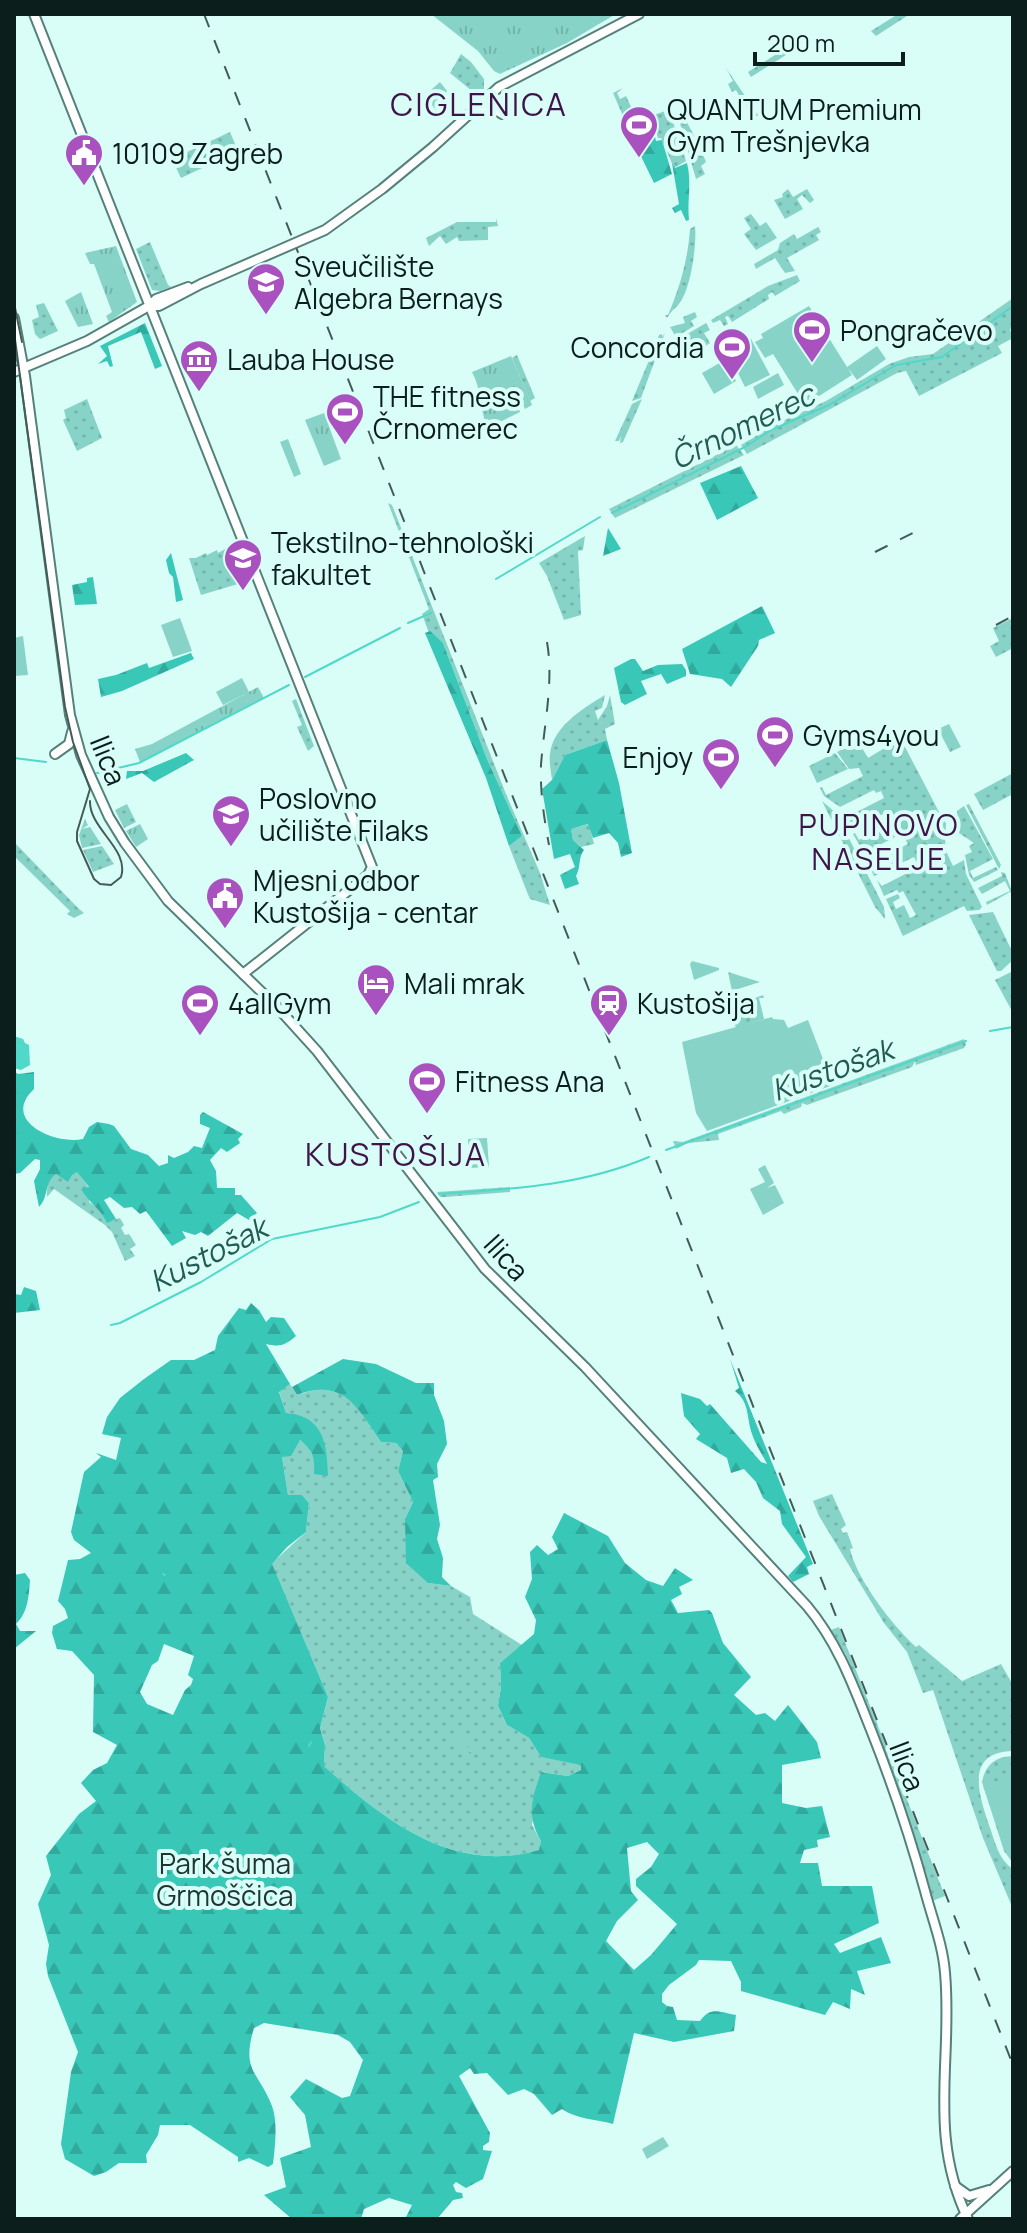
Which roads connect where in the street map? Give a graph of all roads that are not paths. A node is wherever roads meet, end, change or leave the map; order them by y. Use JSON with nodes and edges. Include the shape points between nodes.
{"nodes":[{"id":1,"x":34,"y":14,"type":"edge"},
{"id":2,"x":639,"y":14,"type":"edge"},
{"id":3,"x":472,"y":110,"type":"junction"},
{"id":4,"x":502,"y":114,"type":"dead end"},
{"id":5,"x":149,"y":306,"type":"junction"},
{"id":6,"x":14,"y":318,"type":"edge"},
{"id":7,"x":24,"y":368,"type":"junction"},
{"id":8,"x":14,"y":372,"type":"edge"},
{"id":9,"x":73,"y":727,"type":"junction"},
{"id":10,"x":55,"y":754,"type":"dead end"},
{"id":11,"x":243,"y":974,"type":"junction"},
{"id":12,"x":1013,"y":2171,"type":"edge"},
{"id":13,"x":954,"y":2185,"type":"junction"},
{"id":14,"x":996,"y":2186,"type":"junction"},
{"id":15,"x":965,"y":2217,"type":"edge"}],
"edges":[{"from":1,"to":5,"type":"main road"},
{"from":2,"to":3,"type":"main road","via":[[502,85]]},
{"from":3,"to":4,"type":"main road","via":[[490,106]]},
{"from":3,"to":5,"type":"main road","via":[[415,163],[333,224],[159,306]]},
{"from":5,"to":7,"type":"main road"},
{"from":5,"to":11,"type":"main road","via":[[372,867]]},
{"from":6,"to":7,"type":"main road","name":"Ilica"},
{"from":7,"to":8,"type":"main road"},
{"from":7,"to":9,"type":"main road","name":"Ilica"},
{"from":9,"to":10,"type":"main road","via":[[69,744]]},
{"from":9,"to":11,"type":"main road","name":"Ilica","via":[[95,787],[122,838],[171,904]]},
{"from":11,"to":13,"type":"main road","name":"Ilica","via":[[324,1058],[485,1269],[669,1455],[835,1643],[896,1795],[941,1947],[946,1990],[943,2116]]},
{"from":12,"to":14,"type":"main road"},
{"from":13,"to":14,"type":"main road","via":[[971,2196]]},
{"from":13,"to":15,"type":"main road","name":"Ilica"},
{"from":14,"to":15,"type":"main road"}]}
